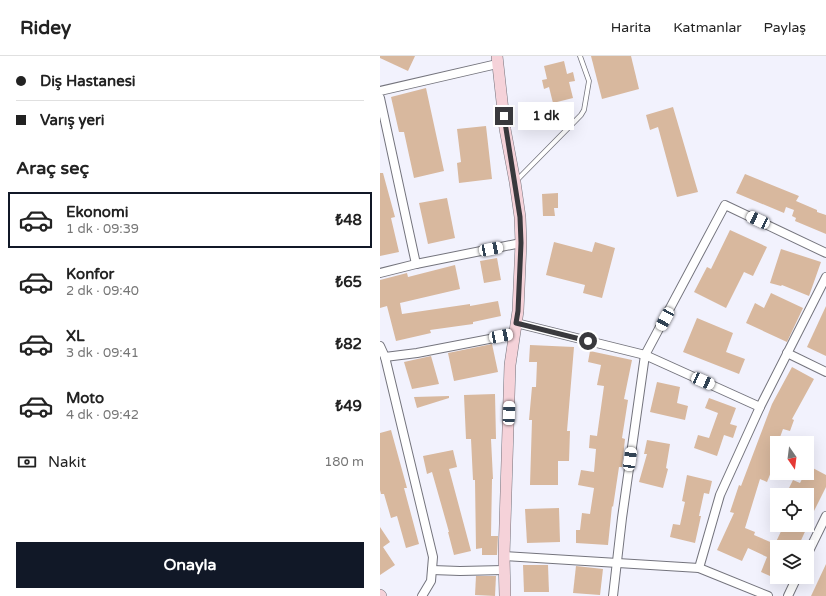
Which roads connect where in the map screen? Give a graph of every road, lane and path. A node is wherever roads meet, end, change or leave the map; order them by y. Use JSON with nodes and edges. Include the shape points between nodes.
{"nodes":[{"id":1,"x":580,"y":56,"type":"edge"},
{"id":2,"x":497,"y":60,"type":"edge"},
{"id":3,"x":380,"y":90,"type":"edge"},
{"id":4,"x":380,"y":98,"type":"edge"},
{"id":5,"x":515,"y":182,"type":"junction"},
{"id":6,"x":521,"y":243,"type":"junction"},
{"id":7,"x":826,"y":253,"type":"edge"},
{"id":8,"x":416,"y":264,"type":"junction"},
{"id":9,"x":380,"y":272,"type":"edge"},
{"id":10,"x":826,"y":277,"type":"edge"},
{"id":11,"x":516,"y":328,"type":"junction"},
{"id":12,"x":380,"y":346,"type":"edge"},
{"id":13,"x":787,"y":353,"type":"junction"},
{"id":14,"x":645,"y":355,"type":"junction"},
{"id":15,"x":385,"y":357,"type":"junction"},
{"id":16,"x":826,"y":372,"type":"edge"},
{"id":17,"x":760,"y":407,"type":"junction"},
{"id":18,"x":826,"y":516,"type":"edge"},
{"id":19,"x":814,"y":541,"type":"edge"},
{"id":20,"x":504,"y":556,"type":"junction"},
{"id":21,"x":616,"y":563,"type":"junction"},
{"id":22,"x":699,"y":568,"type":"junction"},
{"id":23,"x":432,"y":570,"type":"junction"},
{"id":24,"x":504,"y":570,"type":"junction"},
{"id":25,"x":794,"y":584,"type":"edge"},
{"id":26,"x":763,"y":595,"type":"edge"},
{"id":27,"x":422,"y":596,"type":"edge"},
{"id":28,"x":505,"y":596,"type":"edge"},
{"id":29,"x":613,"y":596,"type":"edge"},
{"id":30,"x":788,"y":596,"type":"edge"}],
"edges":[{"from":1,"to":5,"type":"lane","via":[[589,81],[584,110]]},
{"from":2,"to":3,"type":"street"},
{"from":2,"to":5,"type":"street"},
{"from":4,"to":8,"type":"street"},
{"from":5,"to":6,"type":"street"},
{"from":6,"to":8,"type":"street"},
{"from":6,"to":11,"type":"street"},
{"from":7,"to":14,"type":"street","via":[[725,204]]},
{"from":8,"to":9,"type":"street"},
{"from":10,"to":13,"type":"street"},
{"from":11,"to":14,"type":"street"},
{"from":11,"to":15,"type":"street","via":[[417,352]]},
{"from":11,"to":20,"type":"street","via":[[510,365]]},
{"from":12,"to":15,"type":"street"},
{"from":13,"to":16,"type":"street"},
{"from":13,"to":17,"type":"street"},
{"from":14,"to":17,"type":"street"},
{"from":14,"to":21,"type":"street"},
{"from":15,"to":23,"type":"street","via":[[433,557]]},
{"from":17,"to":22,"type":"street","via":[[720,495]]},
{"from":18,"to":19,"type":"street"},
{"from":20,"to":21,"type":"street"},
{"from":20,"to":24,"type":"street"},
{"from":21,"to":22,"type":"street"},
{"from":21,"to":29,"type":"street"},
{"from":22,"to":26,"type":"street"},
{"from":23,"to":24,"type":"street"},
{"from":23,"to":27,"type":"street","via":[[431,581]]},
{"from":24,"to":28,"type":"street"},
{"from":25,"to":30,"type":"street"}]}
